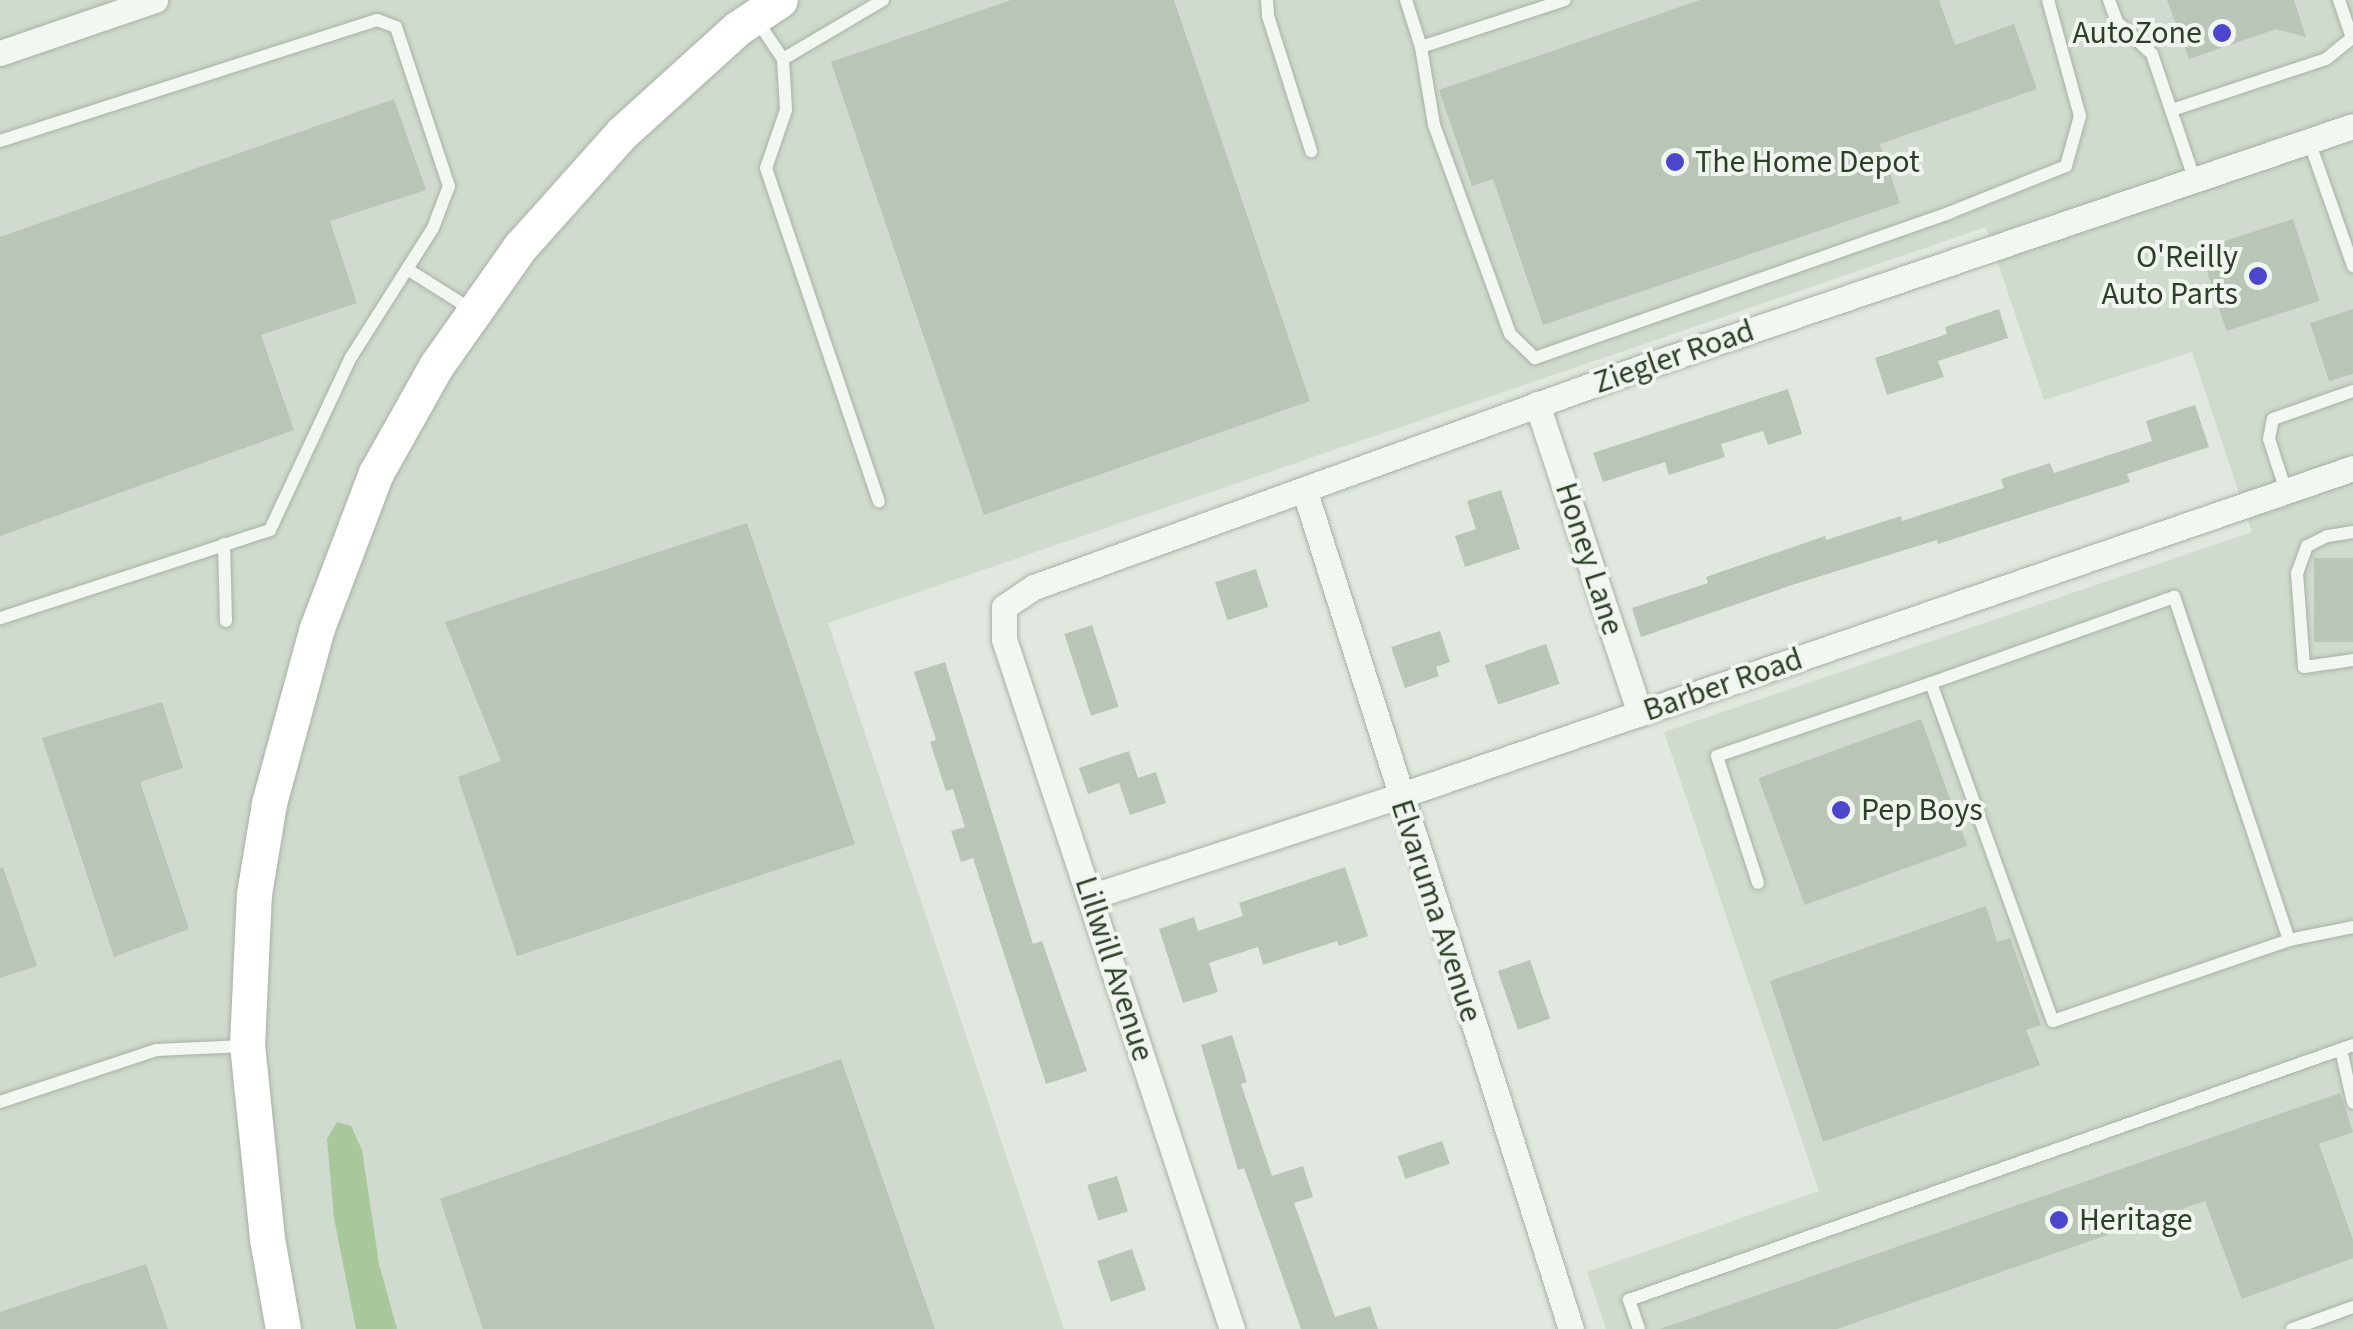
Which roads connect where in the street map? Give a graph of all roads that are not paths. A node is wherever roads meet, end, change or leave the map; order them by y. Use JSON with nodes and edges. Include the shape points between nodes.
{"nodes":[{"id":1,"x":155,"y":0,"type":"edge"},
{"id":2,"x":882,"y":0,"type":"edge"},
{"id":3,"x":1268,"y":0,"type":"edge"},
{"id":4,"x":1406,"y":0,"type":"edge"},
{"id":5,"x":1565,"y":0,"type":"edge"},
{"id":6,"x":2048,"y":0,"type":"edge"},
{"id":7,"x":2109,"y":0,"type":"edge"},
{"id":8,"x":2340,"y":0,"type":"edge"},
{"id":9,"x":767,"y":9,"type":"edge"},
{"id":10,"x":1422,"y":47,"type":"junction"},
{"id":11,"x":0,"y":53,"type":"edge"},
{"id":12,"x":782,"y":60,"type":"junction"},
{"id":13,"x":2172,"y":110,"type":"junction"},
{"id":14,"x":2353,"y":126,"type":"edge"},
{"id":15,"x":0,"y":141,"type":"edge"},
{"id":16,"x":2309,"y":141,"type":"junction"},
{"id":17,"x":1310,"y":150,"type":"dead end"},
{"id":18,"x":2195,"y":181,"type":"junction"},
{"id":19,"x":2353,"y":266,"type":"edge"},
{"id":20,"x":406,"y":270,"type":"junction"},
{"id":21,"x":474,"y":312,"type":"junction"},
{"id":22,"x":2353,"y":391,"type":"edge"},
{"id":23,"x":1537,"y":404,"type":"junction"},
{"id":24,"x":2353,"y":468,"type":"edge"},
{"id":25,"x":2286,"y":490,"type":"junction"},
{"id":26,"x":1306,"y":492,"type":"junction"},
{"id":27,"x":879,"y":500,"type":"dead end"},
{"id":28,"x":2353,"y":532,"type":"edge"},
{"id":29,"x":224,"y":544,"type":"junction"},
{"id":30,"x":1004,"y":607,"type":"joint"},
{"id":31,"x":0,"y":618,"type":"edge"},
{"id":32,"x":226,"y":621,"type":"dead end"},
{"id":33,"x":2353,"y":660,"type":"edge"},
{"id":34,"x":1931,"y":683,"type":"junction"},
{"id":35,"x":1640,"y":713,"type":"junction"},
{"id":36,"x":1399,"y":796,"type":"junction"},
{"id":37,"x":1758,"y":883,"type":"dead end"},
{"id":38,"x":1090,"y":897,"type":"junction"},
{"id":39,"x":2353,"y":927,"type":"edge"},
{"id":40,"x":2289,"y":940,"type":"junction"},
{"id":41,"x":247,"y":1046,"type":"junction"},
{"id":42,"x":2347,"y":1047,"type":"edge"},
{"id":43,"x":0,"y":1102,"type":"edge"},
{"id":44,"x":2353,"y":1103,"type":"edge"},
{"id":45,"x":2353,"y":1306,"type":"edge"},
{"id":46,"x":284,"y":1329,"type":"edge"},
{"id":47,"x":1232,"y":1329,"type":"edge"},
{"id":48,"x":1571,"y":1329,"type":"edge"},
{"id":49,"x":1639,"y":1329,"type":"edge"},
{"id":50,"x":2292,"y":1329,"type":"edge"}],
"edges":[{"from":1,"to":11,"type":"street"},
{"from":2,"to":12,"type":"lane"},
{"from":3,"to":17,"type":"lane"},
{"from":4,"to":10,"type":"lane"},
{"from":5,"to":10,"type":"lane"},
{"from":6,"to":10,"type":"lane","via":[[2080,116],[2066,166],[1535,358],[1510,334],[1497,299],[1434,125]]},
{"from":7,"to":13,"type":"lane","via":[[2117,22],[2152,54]]},
{"from":8,"to":13,"type":"lane","via":[[2352,38],[2326,59]]},
{"from":9,"to":12,"type":"lane"},
{"from":9,"to":21,"type":"street","via":[[622,132],[520,247]]},
{"from":12,"to":27,"type":"lane","via":[[786,110],[766,168]]},
{"from":13,"to":18,"type":"lane"},
{"from":14,"to":16,"type":"street","name":"Ziegler Road"},
{"from":15,"to":20,"type":"lane","via":[[377,20],[396,27],[449,186]]},
{"from":16,"to":18,"type":"street","name":"Ziegler Road"},
{"from":16,"to":19,"type":"lane"},
{"from":18,"to":23,"type":"street","name":"Ziegler Road"},
{"from":20,"to":21,"type":"lane"},
{"from":20,"to":29,"type":"lane","via":[[350,356],[270,530]]},
{"from":21,"to":41,"type":"street","via":[[376,473],[316,628],[254,894]]},
{"from":22,"to":25,"type":"lane","via":[[2273,419],[2270,440]]},
{"from":23,"to":26,"type":"street","name":"Ziegler Road"},
{"from":23,"to":35,"type":"street","name":"Honey Lane"},
{"from":24,"to":25,"type":"street","name":"Barber Road"},
{"from":25,"to":35,"type":"street","name":"Barber Road"},
{"from":26,"to":30,"type":"street","name":"Ziegler Road","via":[[1034,587]]},
{"from":26,"to":36,"type":"street","name":"Elvaruma Avenue"},
{"from":28,"to":33,"type":"lane","via":[[2307,546],[2297,574],[2304,667]]},
{"from":29,"to":31,"type":"lane"},
{"from":29,"to":32,"type":"lane"},
{"from":30,"to":38,"type":"street","name":"Lillwill Avenue","via":[[1004,639]]},
{"from":34,"to":37,"type":"lane","via":[[1718,756]]},
{"from":34,"to":40,"type":"lane","via":[[2053,1021]]},
{"from":34,"to":40,"type":"lane","via":[[2174,597]]},
{"from":35,"to":36,"type":"street","name":"Barber Road"},
{"from":36,"to":38,"type":"street","name":"Barber Road"},
{"from":36,"to":48,"type":"street","name":"Elvaruma Avenue"},
{"from":38,"to":47,"type":"street","name":"Lillwill Avenue"},
{"from":39,"to":40,"type":"lane"},
{"from":41,"to":43,"type":"lane","via":[[156,1050]]},
{"from":41,"to":46,"type":"street","via":[[267,1238]]},
{"from":42,"to":44,"type":"lane"},
{"from":42,"to":49,"type":"lane","via":[[1629,1300]]},
{"from":45,"to":50,"type":"lane"}]}
